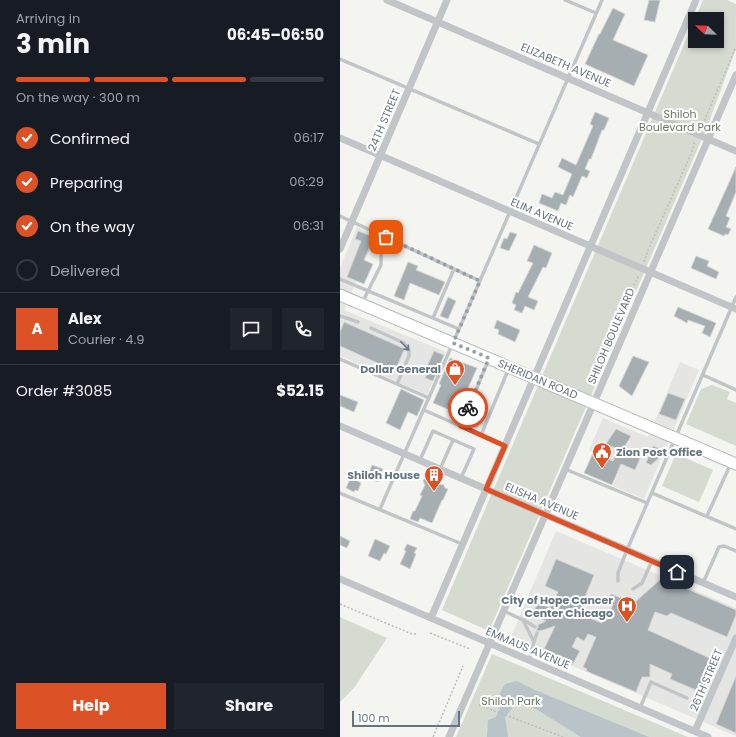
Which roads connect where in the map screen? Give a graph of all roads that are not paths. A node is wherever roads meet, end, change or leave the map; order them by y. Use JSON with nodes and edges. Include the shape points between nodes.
{"nodes":[{"id":1,"x":387,"y":0,"type":"edge"},
{"id":2,"x":447,"y":0,"type":"edge"},
{"id":3,"x":565,"y":0,"type":"edge"},
{"id":4,"x":602,"y":0,"type":"edge"},
{"id":5,"x":696,"y":0,"type":"edge"},
{"id":6,"x":596,"y":13,"type":"junction"},
{"id":7,"x":438,"y":22,"type":"junction"},
{"id":8,"x":340,"y":59,"type":"edge"},
{"id":9,"x":736,"y":75,"type":"edge"},
{"id":10,"x":568,"y":78,"type":"junction"},
{"id":11,"x":409,"y":90,"type":"junction"},
{"id":12,"x":648,"y":113,"type":"junction"},
{"id":13,"x":340,"y":138,"type":"edge"},
{"id":14,"x":708,"y":139,"type":"junction"},
{"id":15,"x":539,"y":144,"type":"junction"},
{"id":16,"x":736,"y":151,"type":"edge"},
{"id":17,"x":380,"y":156,"type":"junction"},
{"id":18,"x":510,"y":212,"type":"junction"},
{"id":19,"x":340,"y":216,"type":"edge"},
{"id":20,"x":352,"y":221,"type":"junction"},
{"id":21,"x":386,"y":237,"type":"junction"},
{"id":22,"x":590,"y":247,"type":"junction"},
{"id":23,"x":340,"y":249,"type":"edge"},
{"id":24,"x":454,"y":269,"type":"junction"},
{"id":25,"x":650,"y":273,"type":"junction"},
{"id":26,"x":340,"y":279,"type":"edge"},
{"id":27,"x":480,"y":281,"type":"junction"},
{"id":28,"x":367,"y":291,"type":"junction"},
{"id":29,"x":341,"y":298,"type":"edge"},
{"id":30,"x":736,"y":298,"type":"edge"},
{"id":31,"x":361,"y":304,"type":"junction"},
{"id":32,"x":734,"y":308,"type":"edge"},
{"id":33,"x":340,"y":316,"type":"edge"},
{"id":34,"x":433,"y":318,"type":"junction"},
{"id":35,"x":358,"y":322,"type":"dead end"},
{"id":36,"x":371,"y":328,"type":"dead end"},
{"id":37,"x":459,"y":329,"type":"junction"},
{"id":38,"x":453,"y":343,"type":"junction"},
{"id":39,"x":489,"y":358,"type":"junction"},
{"id":40,"x":340,"y":359,"type":"edge"},
{"id":41,"x":509,"y":367,"type":"junction"},
{"id":42,"x":702,"y":375,"type":"junction"},
{"id":43,"x":534,"y":378,"type":"junction"},
{"id":44,"x":397,"y":384,"type":"junction"},
{"id":45,"x":736,"y":390,"type":"edge"},
{"id":46,"x":429,"y":398,"type":"junction"},
{"id":47,"x":594,"y":403,"type":"junction"},
{"id":48,"x":424,"y":410,"type":"junction"},
{"id":49,"x":340,"y":426,"type":"edge"},
{"id":50,"x":461,"y":426,"type":"junction"},
{"id":51,"x":481,"y":435,"type":"junction"},
{"id":52,"x":675,"y":438,"type":"junction"},
{"id":53,"x":453,"y":440,"type":"junction"},
{"id":54,"x":505,"y":446,"type":"junction"},
{"id":55,"x":404,"y":454,"type":"junction"},
{"id":56,"x":420,"y":460,"type":"junction"},
{"id":57,"x":734,"y":463,"type":"edge"},
{"id":58,"x":440,"y":469,"type":"junction"},
{"id":59,"x":565,"y":469,"type":"junction"},
{"id":60,"x":461,"y":478,"type":"junction"},
{"id":61,"x":486,"y":489,"type":"junction"},
{"id":62,"x":340,"y":492,"type":"edge"},
{"id":63,"x":652,"y":493,"type":"junction"},
{"id":64,"x":648,"y":502,"type":"junction"},
{"id":65,"x":380,"y":510,"type":"junction"},
{"id":66,"x":546,"y":515,"type":"junction"},
{"id":67,"x":707,"y":516,"type":"junction"},
{"id":68,"x":736,"y":529,"type":"edge"},
{"id":69,"x":462,"y":544,"type":"junction"},
{"id":70,"x":627,"y":550,"type":"junction"},
{"id":71,"x":736,"y":551,"type":"edge"},
{"id":72,"x":652,"y":561,"type":"junction"},
{"id":73,"x":340,"y":579,"type":"edge"},
{"id":74,"x":618,"y":581,"type":"dead end"},
{"id":75,"x":703,"y":583,"type":"junction"},
{"id":76,"x":633,"y":589,"type":"dead end"},
{"id":77,"x":736,"y":597,"type":"edge"},
{"id":78,"x":504,"y":612,"type":"junction"},
{"id":79,"x":430,"y":618,"type":"junction"},
{"id":80,"x":523,"y":620,"type":"junction"},
{"id":81,"x":535,"y":626,"type":"dead end"},
{"id":82,"x":537,"y":632,"type":"dead end"},
{"id":83,"x":736,"y":638,"type":"edge"},
{"id":84,"x":534,"y":642,"type":"junction"},
{"id":85,"x":490,"y":643,"type":"junction"},
{"id":86,"x":529,"y":660,"type":"junction"},
{"id":87,"x":687,"y":698,"type":"dead end"},
{"id":88,"x":640,"y":708,"type":"junction"},
{"id":89,"x":696,"y":732,"type":"junction"},
{"id":90,"x":449,"y":737,"type":"edge"},
{"id":91,"x":708,"y":737,"type":"edge"}],
"edges":[{"from":1,"to":7,"type":"street","name":"ELIZABETH AVENUE"},
{"from":2,"to":7,"type":"street","name":"24TH STREET"},
{"from":3,"to":6,"type":"lane"},
{"from":4,"to":6,"type":"lane"},
{"from":5,"to":12,"type":"street"},
{"from":6,"to":10,"type":"lane"},
{"from":7,"to":10,"type":"street","name":"ELIZABETH AVENUE"},
{"from":7,"to":11,"type":"street","name":"24TH STREET"},
{"from":8,"to":11,"type":"lane"},
{"from":9,"to":14,"type":"street","name":"SHILOH BOULEVARD"},
{"from":10,"to":12,"type":"street","name":"ELIZABETH AVENUE"},
{"from":10,"to":15,"type":"lane"},
{"from":11,"to":15,"type":"lane"},
{"from":11,"to":17,"type":"street","name":"24TH STREET"},
{"from":12,"to":14,"type":"street","name":"ELIZABETH AVENUE"},
{"from":12,"to":22,"type":"street"},
{"from":13,"to":17,"type":"street","name":"ELIM AVENUE"},
{"from":14,"to":16,"type":"street","name":"ELIZABETH AVENUE"},
{"from":14,"to":25,"type":"street","name":"SHILOH BOULEVARD"},
{"from":15,"to":18,"type":"lane"},
{"from":17,"to":18,"type":"street","name":"ELIM AVENUE"},
{"from":17,"to":20,"type":"street","name":"24TH STREET"},
{"from":18,"to":22,"type":"street","name":"ELIM AVENUE"},
{"from":18,"to":27,"type":"lane"},
{"from":19,"to":20,"type":"lane"},
{"from":20,"to":21,"type":"lane"},
{"from":20,"to":23,"type":"street","name":"24TH STREET"},
{"from":21,"to":24,"type":"lane"},
{"from":21,"to":28,"type":"lane","via":[[381,253],[381,265]]},
{"from":22,"to":25,"type":"street","name":"ELIM AVENUE"},
{"from":22,"to":43,"type":"street"},
{"from":24,"to":27,"type":"lane"},
{"from":24,"to":34,"type":"lane"},
{"from":25,"to":32,"type":"street","name":"ELIM AVENUE"},
{"from":25,"to":47,"type":"street","name":"SHILOH BOULEVARD"},
{"from":26,"to":28,"type":"lane"},
{"from":27,"to":37,"type":"lane"},
{"from":28,"to":31,"type":"lane"},
{"from":28,"to":34,"type":"lane"},
{"from":29,"to":31,"type":"main road","name":"SHERIDAN ROAD"},
{"from":30,"to":32,"type":"lane"},
{"from":31,"to":38,"type":"main road","name":"SHERIDAN ROAD"},
{"from":32,"to":42,"type":"lane"},
{"from":33,"to":35,"type":"lane"},
{"from":34,"to":37,"type":"lane"},
{"from":36,"to":44,"type":"lane","one_way":true,"via":[[404,343],[409,351]]},
{"from":37,"to":38,"type":"lane"},
{"from":38,"to":39,"type":"main road","name":"SHERIDAN ROAD"},
{"from":38,"to":46,"type":"lane"},
{"from":39,"to":41,"type":"main road","name":"SHERIDAN ROAD"},
{"from":39,"to":50,"type":"lane"},
{"from":40,"to":44,"type":"lane"},
{"from":41,"to":43,"type":"main road","name":"SHERIDAN ROAD"},
{"from":41,"to":51,"type":"lane"},
{"from":42,"to":45,"type":"lane"},
{"from":42,"to":52,"type":"lane"},
{"from":43,"to":47,"type":"main road","name":"SHERIDAN ROAD"},
{"from":43,"to":54,"type":"street"},
{"from":44,"to":46,"type":"lane"},
{"from":46,"to":48,"type":"lane"},
{"from":47,"to":52,"type":"main road","name":"SHERIDAN ROAD"},
{"from":47,"to":59,"type":"street","name":"SHILOH BOULEVARD"},
{"from":48,"to":50,"type":"lane"},
{"from":48,"to":55,"type":"lane"},
{"from":49,"to":55,"type":"street","name":"ELISHA AVENUE"},
{"from":50,"to":51,"type":"lane"},
{"from":51,"to":54,"type":"lane"},
{"from":52,"to":57,"type":"main road","name":"SHERIDAN ROAD"},
{"from":52,"to":63,"type":"lane"},
{"from":53,"to":56,"type":"lane","via":[[433,431]]},
{"from":53,"to":58,"type":"lane"},
{"from":53,"to":60,"type":"lane","via":[[474,449]]},
{"from":54,"to":61,"type":"street"},
{"from":55,"to":56,"type":"street","name":"ELISHA AVENUE"},
{"from":55,"to":65,"type":"lane"},
{"from":56,"to":58,"type":"street","name":"ELISHA AVENUE"},
{"from":57,"to":67,"type":"lane"},
{"from":58,"to":60,"type":"street","name":"ELISHA AVENUE"},
{"from":59,"to":64,"type":"lane"},
{"from":59,"to":66,"type":"street","name":"SHILOH BOULEVARD"},
{"from":60,"to":61,"type":"street","name":"ELISHA AVENUE"},
{"from":61,"to":66,"type":"street","name":"ELISHA AVENUE"},
{"from":61,"to":69,"type":"street"},
{"from":62,"to":65,"type":"lane"},
{"from":63,"to":64,"type":"lane"},
{"from":63,"to":67,"type":"lane"},
{"from":64,"to":70,"type":"lane"},
{"from":65,"to":69,"type":"lane"},
{"from":66,"to":70,"type":"street","name":"ELISHA AVENUE"},
{"from":66,"to":78,"type":"street","name":"SHILOH BOULEVARD"},
{"from":67,"to":68,"type":"lane"},
{"from":69,"to":79,"type":"street"},
{"from":70,"to":72,"type":"street","name":"ELISHA AVENUE"},
{"from":70,"to":74,"type":"lane","via":[[618,573]]},
{"from":71,"to":75,"type":"lane","via":[[724,546],[719,547]]},
{"from":72,"to":75,"type":"street","name":"ELISHA AVENUE"},
{"from":72,"to":76,"type":"lane","via":[[642,583]]},
{"from":73,"to":79,"type":"street","name":"EMMAUS AVENUE"},
{"from":75,"to":77,"type":"street","name":"ELISHA AVENUE"},
{"from":78,"to":80,"type":"lane"},
{"from":78,"to":85,"type":"street","name":"SHILOH BOULEVARD"},
{"from":79,"to":85,"type":"street","name":"EMMAUS AVENUE"},
{"from":80,"to":81,"type":"lane"},
{"from":80,"to":84,"type":"lane"},
{"from":82,"to":84,"type":"lane"},
{"from":83,"to":89,"type":"street","name":"26TH STREET"},
{"from":84,"to":86,"type":"lane"},
{"from":85,"to":86,"type":"street","name":"EMMAUS AVENUE"},
{"from":85,"to":90,"type":"street","name":"SHILOH BOULEVARD"},
{"from":86,"to":88,"type":"street","name":"EMMAUS AVENUE"},
{"from":87,"to":88,"type":"lane","via":[[651,682]]},
{"from":88,"to":89,"type":"street","name":"EMMAUS AVENUE"},
{"from":89,"to":91,"type":"street","name":"EMMAUS AVENUE"}]}
